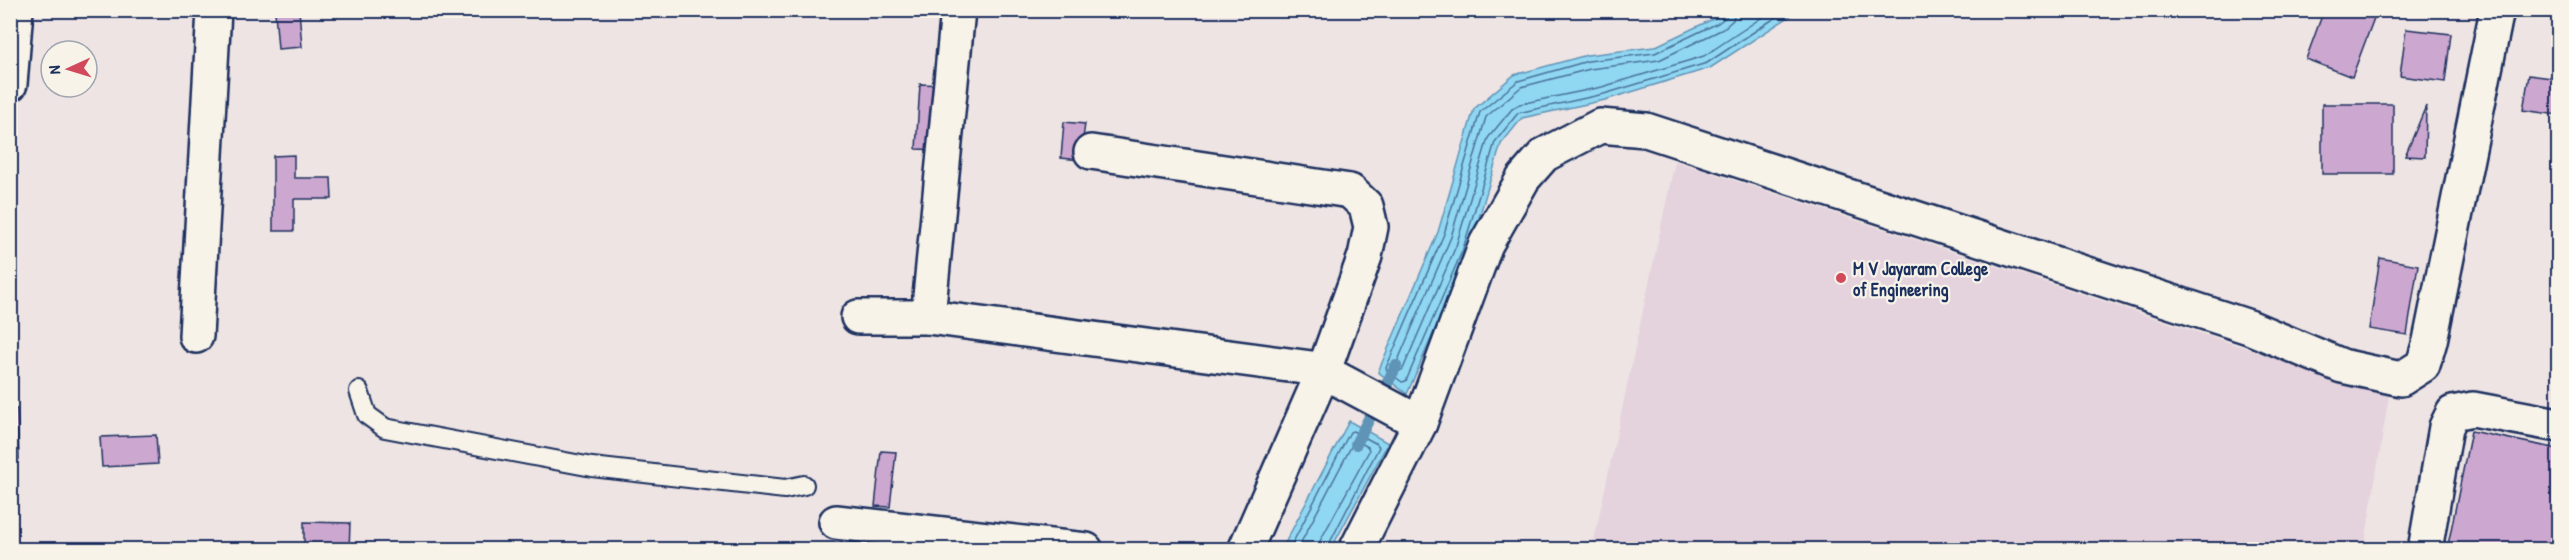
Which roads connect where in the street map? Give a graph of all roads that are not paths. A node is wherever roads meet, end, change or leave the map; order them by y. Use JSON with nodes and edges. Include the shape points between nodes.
{"nodes":[{"id":1,"x":16,"y":10,"type":"edge"},
{"id":2,"x":214,"y":10,"type":"edge"},
{"id":3,"x":958,"y":10,"type":"edge"},
{"id":4,"x":2497,"y":10,"type":"edge"},
{"id":5,"x":10,"y":84,"type":"edge"},
{"id":6,"x":1091,"y":152,"type":"dead end"},
{"id":7,"x":928,"y":316,"type":"junction"},
{"id":8,"x":858,"y":317,"type":"dead end"},
{"id":9,"x":196,"y":336,"type":"dead end"},
{"id":10,"x":1324,"y":370,"type":"junction"},
{"id":11,"x":359,"y":391,"type":"dead end"},
{"id":12,"x":1409,"y":417,"type":"junction"},
{"id":13,"x":2559,"y":425,"type":"edge"},
{"id":14,"x":804,"y":485,"type":"dead end"},
{"id":15,"x":836,"y":522,"type":"dead end"},
{"id":16,"x":1086,"y":549,"type":"edge"},
{"id":17,"x":1245,"y":549,"type":"edge"},
{"id":18,"x":1356,"y":549,"type":"edge"},
{"id":19,"x":2425,"y":549,"type":"edge"}],
"edges":[{"from":1,"to":5,"type":"street"},
{"from":2,"to":9,"type":"street"},
{"from":3,"to":7,"type":"street"},
{"from":4,"to":12,"type":"street","via":[[2430,341],[2423,365],[2401,379],[2342,366],[2249,327],[1646,130],[1600,126],[1544,155],[1523,179],[1486,244]]},
{"from":6,"to":10,"type":"street","via":[[1350,191],[1366,206],[1371,227],[1365,256]]},
{"from":7,"to":8,"type":"street"},
{"from":7,"to":10,"type":"street"},
{"from":10,"to":12,"type":"street"},
{"from":10,"to":17,"type":"street"},
{"from":11,"to":14,"type":"lane","via":[[367,415],[385,428],[592,467],[785,489]]},
{"from":12,"to":18,"type":"street"},
{"from":13,"to":19,"type":"street","via":[[2473,409],[2453,413],[2446,427]]},
{"from":15,"to":16,"type":"street"}]}
